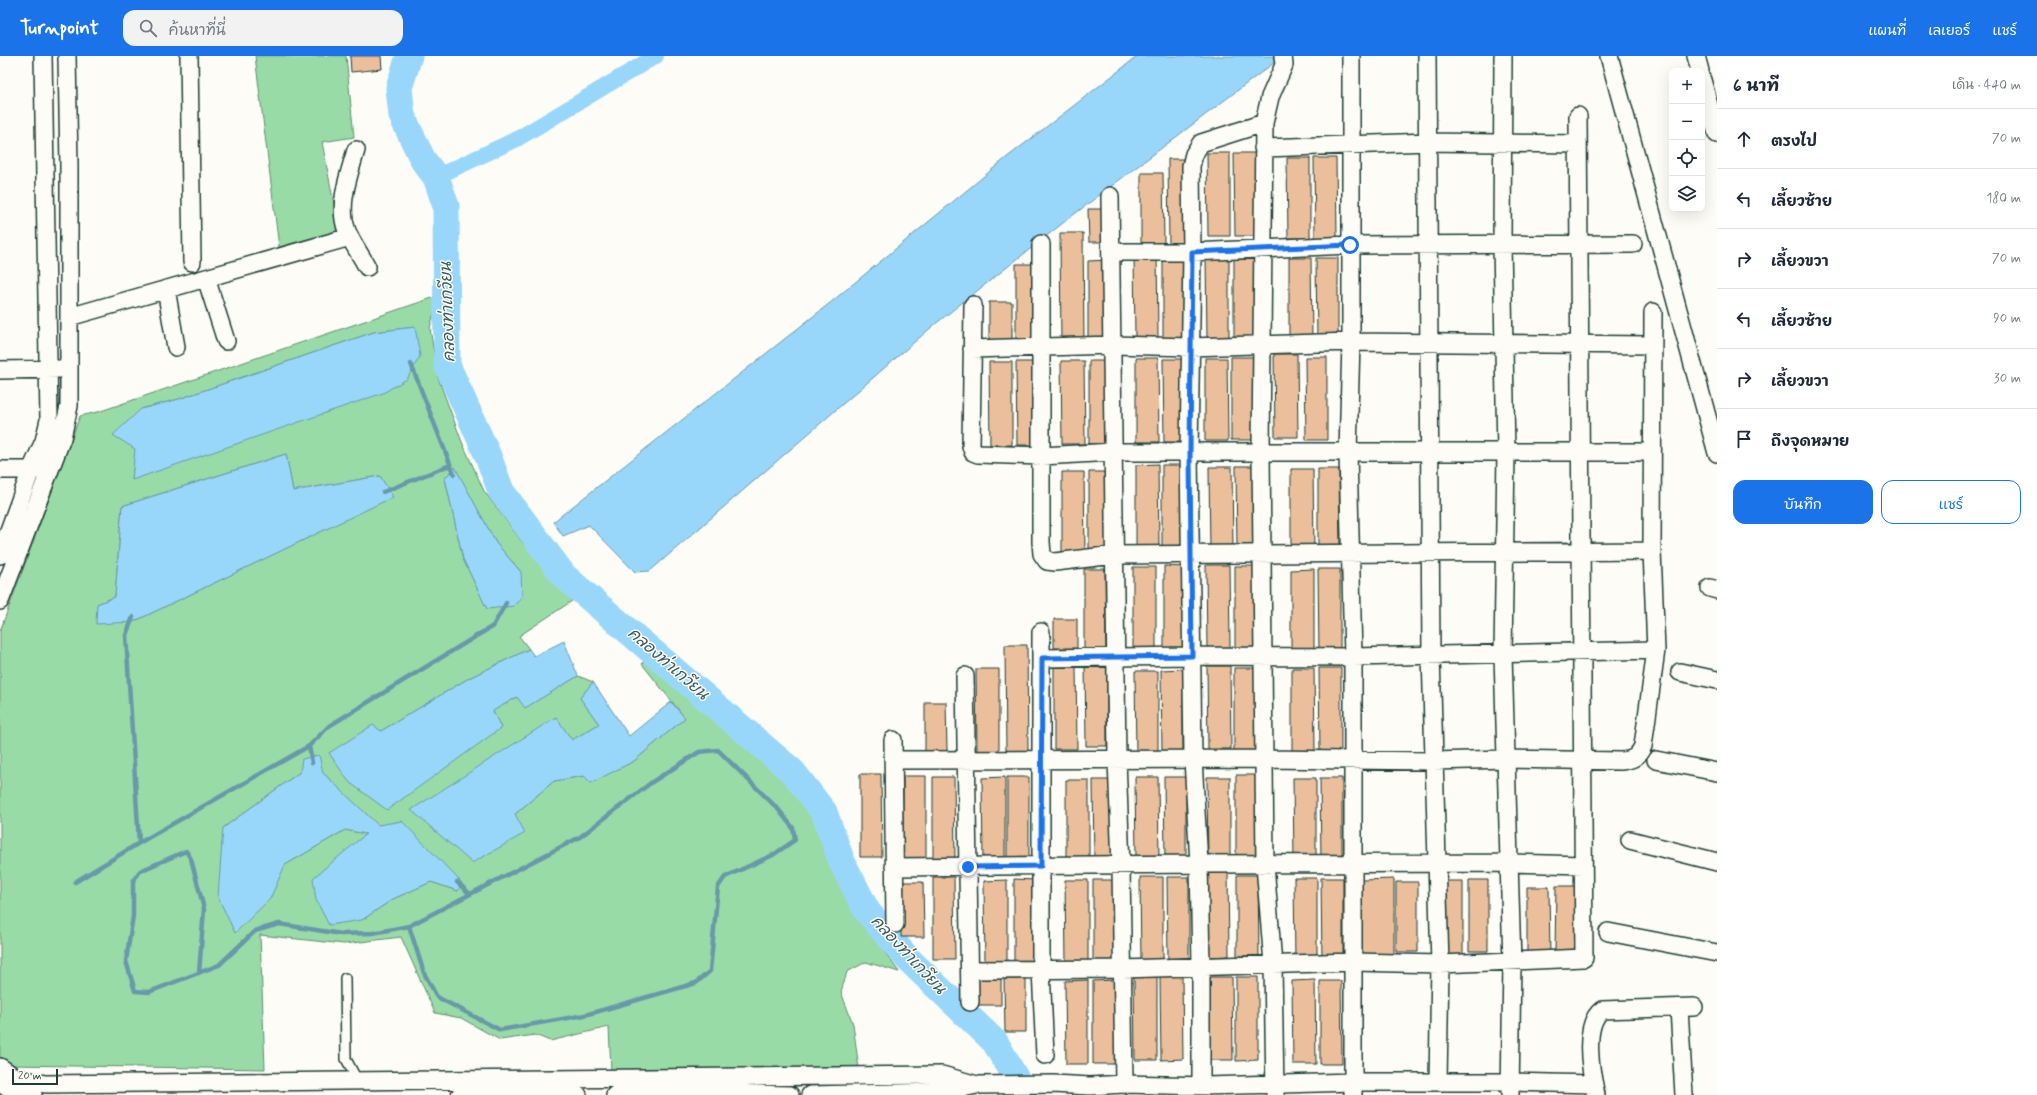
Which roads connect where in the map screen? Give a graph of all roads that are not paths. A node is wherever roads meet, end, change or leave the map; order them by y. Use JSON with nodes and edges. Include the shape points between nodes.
{"nodes":[{"id":1,"x":43,"y":56,"type":"edge"},
{"id":2,"x":67,"y":56,"type":"edge"},
{"id":3,"x":189,"y":56,"type":"edge"},
{"id":4,"x":1283,"y":56,"type":"edge"},
{"id":5,"x":1351,"y":56,"type":"edge"},
{"id":6,"x":1427,"y":56,"type":"edge"},
{"id":7,"x":1503,"y":56,"type":"edge"},
{"id":8,"x":1609,"y":56,"type":"edge"},
{"id":9,"x":1696,"y":56,"type":"edge"},
{"id":10,"x":1699,"y":68,"type":"edge"},
{"id":11,"x":1705,"y":91,"type":"edge"},
{"id":12,"x":1578,"y":116,"type":"dead end"},
{"id":13,"x":1264,"y":123,"type":"junction"},
{"id":14,"x":1717,"y":134,"type":"edge"},
{"id":15,"x":1428,"y":142,"type":"junction"},
{"id":16,"x":1503,"y":142,"type":"junction"},
{"id":17,"x":1577,"y":144,"type":"junction"},
{"id":18,"x":1350,"y":145,"type":"junction"},
{"id":19,"x":1263,"y":148,"type":"junction"},
{"id":20,"x":356,"y":150,"type":"dead end"},
{"id":21,"x":46,"y":165,"type":"junction"},
{"id":22,"x":69,"y":166,"type":"junction"},
{"id":23,"x":1110,"y":196,"type":"dead end"},
{"id":24,"x":350,"y":237,"type":"junction"},
{"id":25,"x":1041,"y":244,"type":"dead end"},
{"id":26,"x":1428,"y":244,"type":"junction"},
{"id":27,"x":1502,"y":244,"type":"junction"},
{"id":28,"x":1578,"y":244,"type":"junction"},
{"id":29,"x":1633,"y":244,"type":"dead end"},
{"id":30,"x":1350,"y":245,"type":"junction"},
{"id":31,"x":1264,"y":250,"type":"junction"},
{"id":32,"x":1111,"y":252,"type":"junction"},
{"id":33,"x":1192,"y":252,"type":"junction"},
{"id":34,"x":192,"y":262,"type":"dead end"},
{"id":35,"x":367,"y":267,"type":"dead end"},
{"id":36,"x":206,"y":278,"type":"junction"},
{"id":37,"x":166,"y":289,"type":"junction"},
{"id":38,"x":973,"y":305,"type":"dead end"},
{"id":39,"x":1653,"y":312,"type":"dead end"},
{"id":40,"x":69,"y":317,"type":"junction"},
{"id":41,"x":226,"y":341,"type":"dead end"},
{"id":42,"x":1351,"y":342,"type":"junction"},
{"id":43,"x":1504,"y":343,"type":"junction"},
{"id":44,"x":1262,"y":344,"type":"junction"},
{"id":45,"x":1429,"y":344,"type":"junction"},
{"id":46,"x":1578,"y":344,"type":"junction"},
{"id":47,"x":1652,"y":345,"type":"junction"},
{"id":48,"x":1113,"y":346,"type":"junction"},
{"id":49,"x":176,"y":347,"type":"dead end"},
{"id":50,"x":1190,"y":347,"type":"junction"},
{"id":51,"x":1040,"y":348,"type":"junction"},
{"id":52,"x":972,"y":349,"type":"junction"},
{"id":53,"x":69,"y":369,"type":"junction"},
{"id":54,"x":0,"y":370,"type":"edge"},
{"id":55,"x":49,"y":370,"type":"junction"},
{"id":56,"x":1714,"y":428,"type":"edge"},
{"id":57,"x":1113,"y":452,"type":"junction"},
{"id":58,"x":1190,"y":452,"type":"junction"},
{"id":59,"x":1262,"y":452,"type":"junction"},
{"id":60,"x":1348,"y":452,"type":"junction"},
{"id":61,"x":1429,"y":452,"type":"junction"},
{"id":62,"x":1506,"y":452,"type":"junction"},
{"id":63,"x":1580,"y":452,"type":"junction"},
{"id":64,"x":1651,"y":452,"type":"junction"},
{"id":65,"x":1717,"y":453,"type":"edge"},
{"id":66,"x":1042,"y":456,"type":"junction"},
{"id":67,"x":0,"y":470,"type":"edge"},
{"id":68,"x":31,"y":470,"type":"junction"},
{"id":69,"x":48,"y":471,"type":"junction"},
{"id":70,"x":1652,"y":551,"type":"junction"},
{"id":71,"x":1504,"y":552,"type":"junction"},
{"id":72,"x":1580,"y":552,"type":"junction"},
{"id":73,"x":1430,"y":553,"type":"junction"},
{"id":74,"x":1262,"y":554,"type":"junction"},
{"id":75,"x":1350,"y":554,"type":"junction"},
{"id":76,"x":0,"y":555,"type":"edge"},
{"id":77,"x":1114,"y":555,"type":"junction"},
{"id":78,"x":1191,"y":555,"type":"junction"},
{"id":79,"x":4,"y":578,"type":"edge"},
{"id":80,"x":0,"y":601,"type":"edge"},
{"id":81,"x":1041,"y":632,"type":"dead end"},
{"id":82,"x":1656,"y":650,"type":"junction"},
{"id":83,"x":1581,"y":652,"type":"junction"},
{"id":84,"x":1431,"y":655,"type":"junction"},
{"id":85,"x":1503,"y":655,"type":"junction"},
{"id":86,"x":1116,"y":656,"type":"junction"},
{"id":87,"x":1192,"y":656,"type":"junction"},
{"id":88,"x":1263,"y":657,"type":"junction"},
{"id":89,"x":1353,"y":657,"type":"junction"},
{"id":90,"x":1042,"y":658,"type":"junction"},
{"id":91,"x":1680,"y":672,"type":"dead end"},
{"id":92,"x":965,"y":676,"type":"dead end"},
{"id":93,"x":1717,"y":680,"type":"edge"},
{"id":94,"x":893,"y":740,"type":"dead end"},
{"id":95,"x":1042,"y":759,"type":"junction"},
{"id":96,"x":1117,"y":759,"type":"junction"},
{"id":97,"x":1193,"y":759,"type":"junction"},
{"id":98,"x":1264,"y":759,"type":"junction"},
{"id":99,"x":1506,"y":759,"type":"junction"},
{"id":100,"x":893,"y":760,"type":"junction"},
{"id":101,"x":1352,"y":760,"type":"junction"},
{"id":102,"x":1433,"y":760,"type":"junction"},
{"id":103,"x":1583,"y":760,"type":"junction"},
{"id":104,"x":1656,"y":760,"type":"dead end"},
{"id":105,"x":966,"y":761,"type":"junction"},
{"id":106,"x":1717,"y":772,"type":"edge"},
{"id":107,"x":1630,"y":840,"type":"dead end"},
{"id":108,"x":1717,"y":862,"type":"edge"},
{"id":109,"x":1508,"y":863,"type":"junction"},
{"id":110,"x":1199,"y":864,"type":"junction"},
{"id":111,"x":1265,"y":864,"type":"junction"},
{"id":112,"x":1354,"y":864,"type":"junction"},
{"id":113,"x":1438,"y":865,"type":"junction"},
{"id":114,"x":1583,"y":865,"type":"junction"},
{"id":115,"x":1041,"y":866,"type":"junction"},
{"id":116,"x":1121,"y":866,"type":"junction"},
{"id":117,"x":894,"y":867,"type":"junction"},
{"id":118,"x":968,"y":867,"type":"junction"},
{"id":119,"x":895,"y":924,"type":"dead end"},
{"id":120,"x":1608,"y":932,"type":"dead end"},
{"id":121,"x":1717,"y":953,"type":"edge"},
{"id":122,"x":1353,"y":962,"type":"junction"},
{"id":123,"x":1512,"y":963,"type":"junction"},
{"id":124,"x":1273,"y":964,"type":"junction"},
{"id":125,"x":1440,"y":964,"type":"junction"},
{"id":126,"x":1201,"y":966,"type":"junction"},
{"id":127,"x":1123,"y":969,"type":"junction"},
{"id":128,"x":970,"y":970,"type":"junction"},
{"id":129,"x":1041,"y":970,"type":"junction"},
{"id":130,"x":345,"y":978,"type":"dead end"},
{"id":131,"x":970,"y":1002,"type":"dead end"},
{"id":132,"x":1045,"y":1055,"type":"dead end"},
{"id":133,"x":0,"y":1067,"type":"edge"},
{"id":134,"x":906,"y":1076,"type":"junction"},
{"id":135,"x":607,"y":1078,"type":"junction"},
{"id":136,"x":800,"y":1078,"type":"junction"},
{"id":137,"x":1438,"y":1082,"type":"junction"},
{"id":138,"x":977,"y":1085,"type":"junction"},
{"id":139,"x":9,"y":1086,"type":"edge"},
{"id":140,"x":266,"y":1088,"type":"edge"},
{"id":141,"x":354,"y":1088,"type":"edge"},
{"id":142,"x":436,"y":1088,"type":"edge"},
{"id":143,"x":1131,"y":1088,"type":"edge"},
{"id":144,"x":1353,"y":1088,"type":"edge"},
{"id":145,"x":1416,"y":1088,"type":"edge"},
{"id":146,"x":1510,"y":1088,"type":"edge"},
{"id":147,"x":176,"y":1089,"type":"edge"},
{"id":148,"x":707,"y":1089,"type":"edge"},
{"id":149,"x":1204,"y":1089,"type":"edge"},
{"id":150,"x":1275,"y":1089,"type":"edge"},
{"id":151,"x":92,"y":1090,"type":"edge"},
{"id":152,"x":523,"y":1090,"type":"edge"},
{"id":153,"x":1595,"y":1090,"type":"edge"},
{"id":154,"x":906,"y":1093,"type":"junction"},
{"id":155,"x":33,"y":1095,"type":"edge"},
{"id":156,"x":460,"y":1095,"type":"edge"},
{"id":157,"x":578,"y":1095,"type":"edge"},
{"id":158,"x":608,"y":1095,"type":"edge"},
{"id":159,"x":615,"y":1095,"type":"edge"},
{"id":160,"x":790,"y":1095,"type":"edge"},
{"id":161,"x":800,"y":1095,"type":"edge"},
{"id":162,"x":810,"y":1095,"type":"edge"},
{"id":163,"x":1684,"y":1095,"type":"edge"}],
"edges":[{"from":1,"to":21,"type":"street"},
{"from":2,"to":22,"type":"street"},
{"from":3,"to":34,"type":"street"},
{"from":4,"to":13,"type":"street","via":[[1284,64],[1270,97]]},
{"from":5,"to":18,"type":"street"},
{"from":6,"to":15,"type":"street"},
{"from":7,"to":16,"type":"street"},
{"from":8,"to":56,"type":"street"},
{"from":9,"to":10,"type":"street"},
{"from":11,"to":14,"type":"street"},
{"from":12,"to":17,"type":"street"},
{"from":13,"to":19,"type":"street"},
{"from":13,"to":33,"type":"street","via":[[1201,143],[1194,154],[1191,166]]},
{"from":15,"to":16,"type":"street"},
{"from":15,"to":18,"type":"street"},
{"from":15,"to":26,"type":"street"},
{"from":16,"to":17,"type":"street"},
{"from":16,"to":27,"type":"street"},
{"from":17,"to":28,"type":"street"},
{"from":18,"to":19,"type":"street"},
{"from":18,"to":30,"type":"street"},
{"from":19,"to":31,"type":"street"},
{"from":20,"to":24,"type":"street","via":[[344,194],[344,221]]},
{"from":21,"to":22,"type":"street"},
{"from":21,"to":55,"type":"street"},
{"from":22,"to":40,"type":"street"},
{"from":23,"to":32,"type":"street"},
{"from":24,"to":35,"type":"street"},
{"from":24,"to":36,"type":"street"},
{"from":25,"to":51,"type":"street"},
{"from":26,"to":27,"type":"street"},
{"from":26,"to":30,"type":"street"},
{"from":26,"to":45,"type":"street"},
{"from":27,"to":28,"type":"street"},
{"from":27,"to":43,"type":"street"},
{"from":28,"to":29,"type":"street"},
{"from":28,"to":46,"type":"street"},
{"from":30,"to":31,"type":"street"},
{"from":30,"to":42,"type":"street"},
{"from":31,"to":33,"type":"street"},
{"from":31,"to":44,"type":"street"},
{"from":32,"to":33,"type":"street"},
{"from":32,"to":48,"type":"street"},
{"from":33,"to":50,"type":"street"},
{"from":36,"to":37,"type":"street"},
{"from":36,"to":41,"type":"street"},
{"from":37,"to":40,"type":"street"},
{"from":37,"to":49,"type":"street"},
{"from":38,"to":52,"type":"street"},
{"from":39,"to":47,"type":"street"},
{"from":40,"to":53,"type":"street"},
{"from":42,"to":44,"type":"street"},
{"from":42,"to":45,"type":"street"},
{"from":42,"to":60,"type":"street"},
{"from":43,"to":45,"type":"street"},
{"from":43,"to":46,"type":"street"},
{"from":43,"to":62,"type":"street"},
{"from":44,"to":50,"type":"street"},
{"from":44,"to":59,"type":"street"},
{"from":45,"to":61,"type":"street"},
{"from":46,"to":47,"type":"street"},
{"from":46,"to":63,"type":"street"},
{"from":47,"to":64,"type":"street"},
{"from":48,"to":50,"type":"street"},
{"from":48,"to":51,"type":"street"},
{"from":48,"to":57,"type":"street"},
{"from":50,"to":58,"type":"street"},
{"from":51,"to":52,"type":"street"},
{"from":51,"to":66,"type":"street"},
{"from":52,"to":66,"type":"street","via":[[971,446],[974,452]]},
{"from":53,"to":55,"type":"street"},
{"from":53,"to":69,"type":"street","via":[[69,406],[66,422]]},
{"from":54,"to":55,"type":"street"},
{"from":55,"to":68,"type":"street","via":[[49,420],[44,441]]},
{"from":56,"to":65,"type":"street"},
{"from":57,"to":58,"type":"street"},
{"from":57,"to":66,"type":"street"},
{"from":57,"to":77,"type":"street"},
{"from":58,"to":59,"type":"street"},
{"from":58,"to":78,"type":"street"},
{"from":59,"to":60,"type":"street"},
{"from":59,"to":74,"type":"street"},
{"from":60,"to":61,"type":"street"},
{"from":60,"to":75,"type":"street"},
{"from":61,"to":62,"type":"street"},
{"from":61,"to":73,"type":"street"},
{"from":62,"to":63,"type":"street"},
{"from":62,"to":71,"type":"street"},
{"from":63,"to":64,"type":"street"},
{"from":63,"to":72,"type":"street"},
{"from":64,"to":70,"type":"street"},
{"from":66,"to":77,"type":"street","via":[[1040,542],[1042,554],[1047,561]]},
{"from":67,"to":68,"type":"street"},
{"from":68,"to":69,"type":"street"},
{"from":68,"to":76,"type":"street"},
{"from":69,"to":79,"type":"street"},
{"from":70,"to":72,"type":"street"},
{"from":70,"to":82,"type":"street"},
{"from":71,"to":72,"type":"street"},
{"from":71,"to":73,"type":"street"},
{"from":71,"to":85,"type":"street"},
{"from":72,"to":83,"type":"street"},
{"from":73,"to":75,"type":"street"},
{"from":73,"to":84,"type":"street"},
{"from":74,"to":75,"type":"street"},
{"from":74,"to":78,"type":"street"},
{"from":74,"to":88,"type":"street"},
{"from":75,"to":89,"type":"street"},
{"from":77,"to":78,"type":"street"},
{"from":77,"to":86,"type":"street"},
{"from":78,"to":87,"type":"street"},
{"from":79,"to":80,"type":"street"},
{"from":81,"to":90,"type":"street"},
{"from":82,"to":83,"type":"street"},
{"from":82,"to":103,"type":"street","via":[[1643,746],[1638,756],[1621,762]]},
{"from":83,"to":85,"type":"street"},
{"from":83,"to":103,"type":"street"},
{"from":84,"to":85,"type":"street"},
{"from":84,"to":89,"type":"street"},
{"from":84,"to":102,"type":"street"},
{"from":85,"to":99,"type":"street"},
{"from":86,"to":87,"type":"street"},
{"from":86,"to":90,"type":"street"},
{"from":86,"to":96,"type":"street"},
{"from":87,"to":88,"type":"street"},
{"from":87,"to":97,"type":"street"},
{"from":88,"to":89,"type":"street"},
{"from":88,"to":98,"type":"street"},
{"from":89,"to":101,"type":"street"},
{"from":90,"to":95,"type":"street"},
{"from":91,"to":93,"type":"street"},
{"from":92,"to":105,"type":"street"},
{"from":94,"to":100,"type":"street"},
{"from":95,"to":96,"type":"street"},
{"from":95,"to":105,"type":"street"},
{"from":95,"to":115,"type":"street"},
{"from":96,"to":97,"type":"street"},
{"from":96,"to":116,"type":"street"},
{"from":97,"to":98,"type":"street"},
{"from":97,"to":110,"type":"street"},
{"from":98,"to":101,"type":"street"},
{"from":98,"to":111,"type":"street"},
{"from":99,"to":102,"type":"street"},
{"from":99,"to":103,"type":"street"},
{"from":99,"to":109,"type":"street"},
{"from":100,"to":105,"type":"street"},
{"from":100,"to":117,"type":"street"},
{"from":101,"to":102,"type":"street"},
{"from":101,"to":112,"type":"street"},
{"from":102,"to":113,"type":"street"},
{"from":103,"to":114,"type":"street"},
{"from":104,"to":106,"type":"street"},
{"from":105,"to":118,"type":"street"},
{"from":107,"to":108,"type":"street"},
{"from":109,"to":113,"type":"street"},
{"from":109,"to":114,"type":"street"},
{"from":109,"to":123,"type":"street"},
{"from":110,"to":111,"type":"street"},
{"from":110,"to":116,"type":"street"},
{"from":110,"to":126,"type":"street"},
{"from":111,"to":112,"type":"street"},
{"from":111,"to":124,"type":"street"},
{"from":112,"to":113,"type":"street"},
{"from":112,"to":122,"type":"street"},
{"from":113,"to":125,"type":"street"},
{"from":114,"to":123,"type":"street","via":[[1584,958]]},
{"from":115,"to":116,"type":"street"},
{"from":115,"to":118,"type":"street"},
{"from":115,"to":129,"type":"street"},
{"from":116,"to":127,"type":"street"},
{"from":117,"to":118,"type":"street"},
{"from":117,"to":119,"type":"street"},
{"from":118,"to":128,"type":"street"},
{"from":120,"to":121,"type":"street"},
{"from":122,"to":124,"type":"street"},
{"from":122,"to":125,"type":"street"},
{"from":122,"to":144,"type":"street"},
{"from":123,"to":125,"type":"street"},
{"from":123,"to":146,"type":"street"},
{"from":124,"to":126,"type":"street"},
{"from":124,"to":150,"type":"street"},
{"from":125,"to":137,"type":"street"},
{"from":126,"to":127,"type":"street"},
{"from":126,"to":149,"type":"street"},
{"from":127,"to":129,"type":"street"},
{"from":127,"to":143,"type":"street"},
{"from":128,"to":129,"type":"street"},
{"from":128,"to":131,"type":"street"},
{"from":129,"to":132,"type":"street"},
{"from":130,"to":141,"type":"lane","via":[[346,1059],[354,1074]]},
{"from":133,"to":139,"type":"street"},
{"from":134,"to":136,"type":"street"},
{"from":134,"to":138,"type":"street","via":[[942,1076]]},
{"from":134,"to":154,"type":"street"},
{"from":135,"to":148,"type":"street"},
{"from":135,"to":152,"type":"street"},
{"from":135,"to":158,"type":"street"},
{"from":136,"to":148,"type":"street"},
{"from":136,"to":161,"type":"street"},
{"from":137,"to":145,"type":"street"},
{"from":137,"to":146,"type":"street"},
{"from":138,"to":143,"type":"street"},
{"from":138,"to":154,"type":"street","via":[[943,1092]]},
{"from":139,"to":151,"type":"street","via":[[45,1084]]},
{"from":139,"to":155,"type":"street"},
{"from":140,"to":141,"type":"street"},
{"from":140,"to":147,"type":"street"},
{"from":141,"to":142,"type":"street"},
{"from":142,"to":152,"type":"street"},
{"from":143,"to":149,"type":"street"},
{"from":144,"to":145,"type":"street"},
{"from":144,"to":150,"type":"street"},
{"from":146,"to":153,"type":"street"},
{"from":147,"to":151,"type":"street"},
{"from":148,"to":159,"type":"street"},
{"from":148,"to":160,"type":"street"},
{"from":149,"to":150,"type":"street"},
{"from":152,"to":156,"type":"street"},
{"from":152,"to":157,"type":"street"},
{"from":153,"to":163,"type":"street","via":[[1590,1042],[1591,1027],[1596,1014],[1602,1010],[1686,1008]]},
{"from":154,"to":162,"type":"street"}]}
